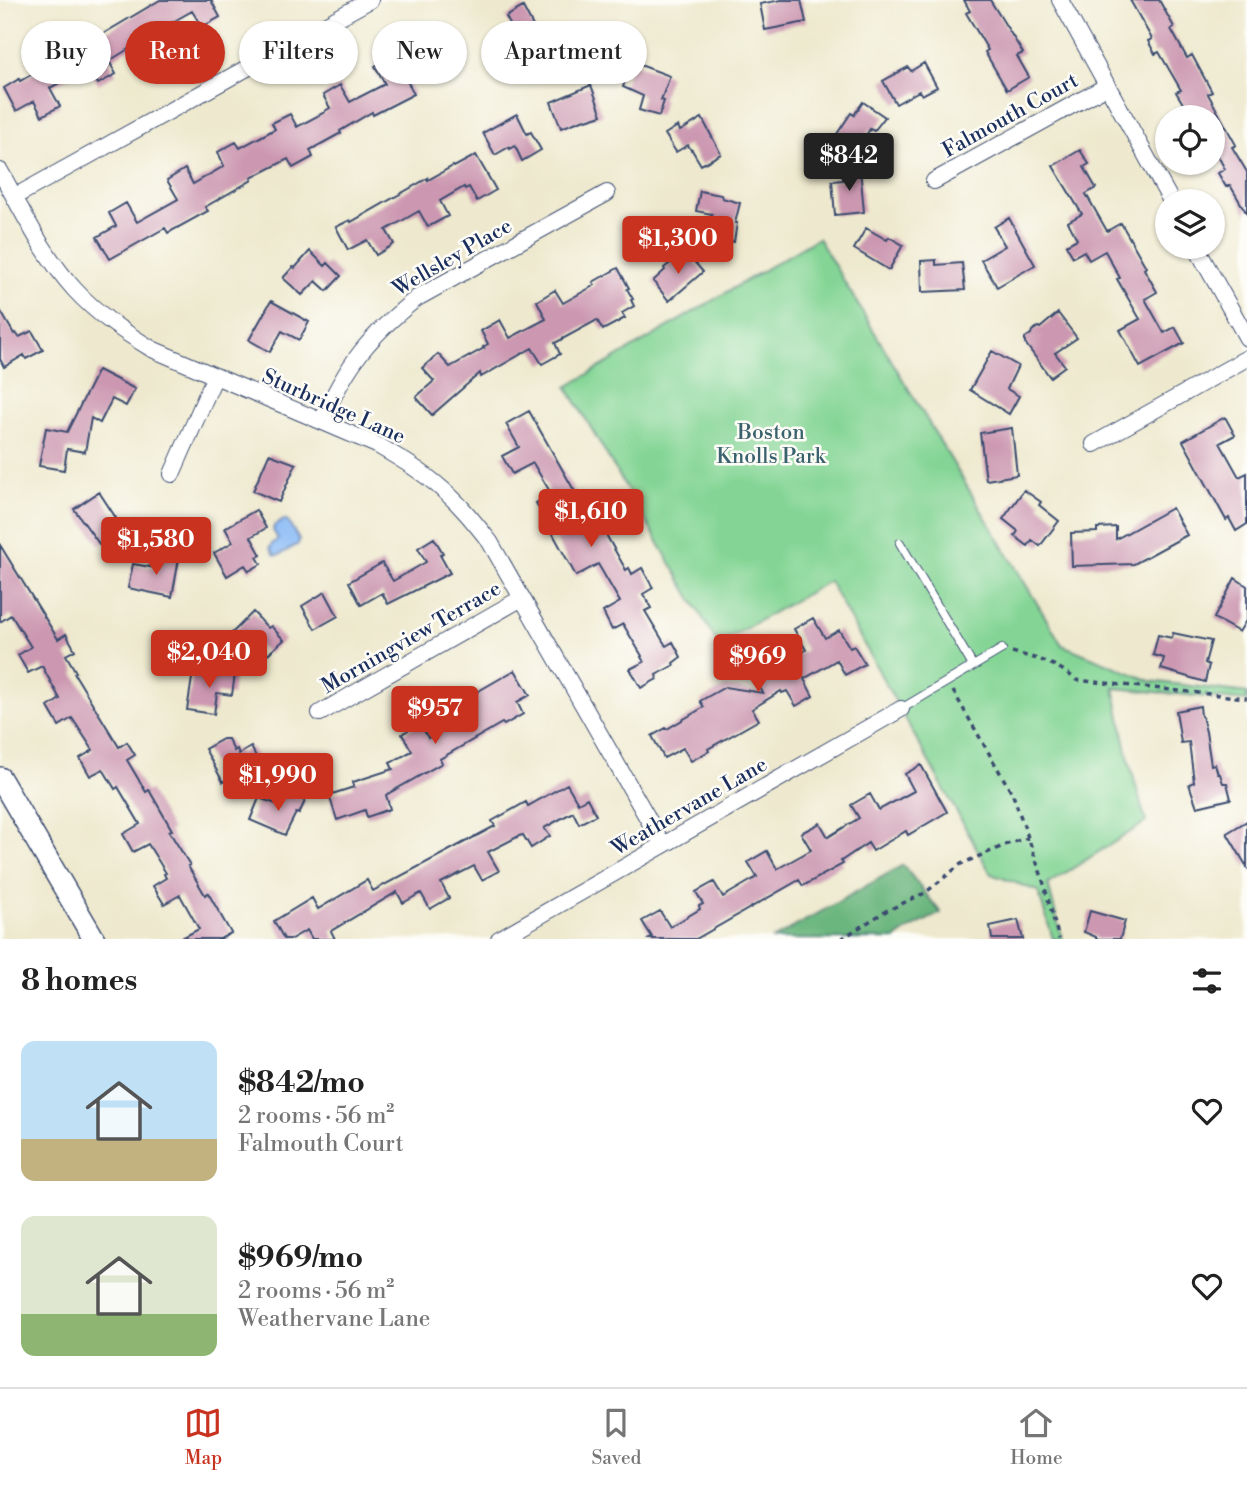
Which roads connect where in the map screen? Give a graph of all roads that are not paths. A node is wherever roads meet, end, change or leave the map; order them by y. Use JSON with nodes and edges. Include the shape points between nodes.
{"nodes":[{"id":1,"x":370,"y":0,"type":"edge"},
{"id":2,"x":1060,"y":0,"type":"edge"},
{"id":3,"x":1107,"y":86,"type":"junction"},
{"id":4,"x":0,"y":171,"type":"edge"},
{"id":5,"x":934,"y":181,"type":"dead end"},
{"id":6,"x":1164,"y":189,"type":"edge"},
{"id":7,"x":607,"y":193,"type":"dead end"},
{"id":8,"x":14,"y":197,"type":"junction"},
{"id":9,"x":1203,"y":259,"type":"edge"},
{"id":10,"x":1247,"y":338,"type":"edge"},
{"id":11,"x":1247,"y":358,"type":"edge"},
{"id":12,"x":215,"y":376,"type":"junction"},
{"id":13,"x":321,"y":421,"type":"junction"},
{"id":14,"x":1094,"y":444,"type":"dead end"},
{"id":15,"x":172,"y":474,"type":"dead end"},
{"id":16,"x":900,"y":543,"type":"dead end"},
{"id":17,"x":522,"y":598,"type":"junction"},
{"id":18,"x":1002,"y":649,"type":"road end"},
{"id":19,"x":973,"y":666,"type":"junction"},
{"id":20,"x":901,"y":709,"type":"joint"},
{"id":21,"x":320,"y":713,"type":"dead end"},
{"id":22,"x":0,"y":778,"type":"edge"},
{"id":23,"x":663,"y":845,"type":"junction"},
{"id":24,"x":94,"y":939,"type":"edge"},
{"id":25,"x":499,"y":939,"type":"edge"}],
"edges":[{"from":1,"to":8,"type":"street"},
{"from":2,"to":3,"type":"street"},
{"from":3,"to":5,"type":"street","name":"Falmouth Court"},
{"from":3,"to":6,"type":"street"},
{"from":4,"to":8,"type":"street","name":"Sturbridge Lane"},
{"from":7,"to":13,"type":"street","name":"Wellsley Place","via":[[417,298],[393,317],[352,362]]},
{"from":8,"to":12,"type":"street","name":"Sturbridge Lane","via":[[53,264],[99,314],[152,349]]},
{"from":9,"to":10,"type":"street"},
{"from":11,"to":14,"type":"street"},
{"from":12,"to":13,"type":"street","name":"Sturbridge Lane"},
{"from":12,"to":15,"type":"street"},
{"from":13,"to":17,"type":"street","name":"Sturbridge Lane","via":[[379,446],[442,489],[489,542]]},
{"from":16,"to":19,"type":"lane"},
{"from":17,"to":21,"type":"street","name":"Morningview Terrace"},
{"from":17,"to":23,"type":"street","name":"Sturbridge Lane"},
{"from":18,"to":19,"type":"lane"},
{"from":19,"to":20,"type":"lane"},
{"from":20,"to":23,"type":"street","name":"Weathervane Lane"},
{"from":22,"to":24,"type":"street"},
{"from":23,"to":25,"type":"street","name":"Weathervane Lane"}]}
